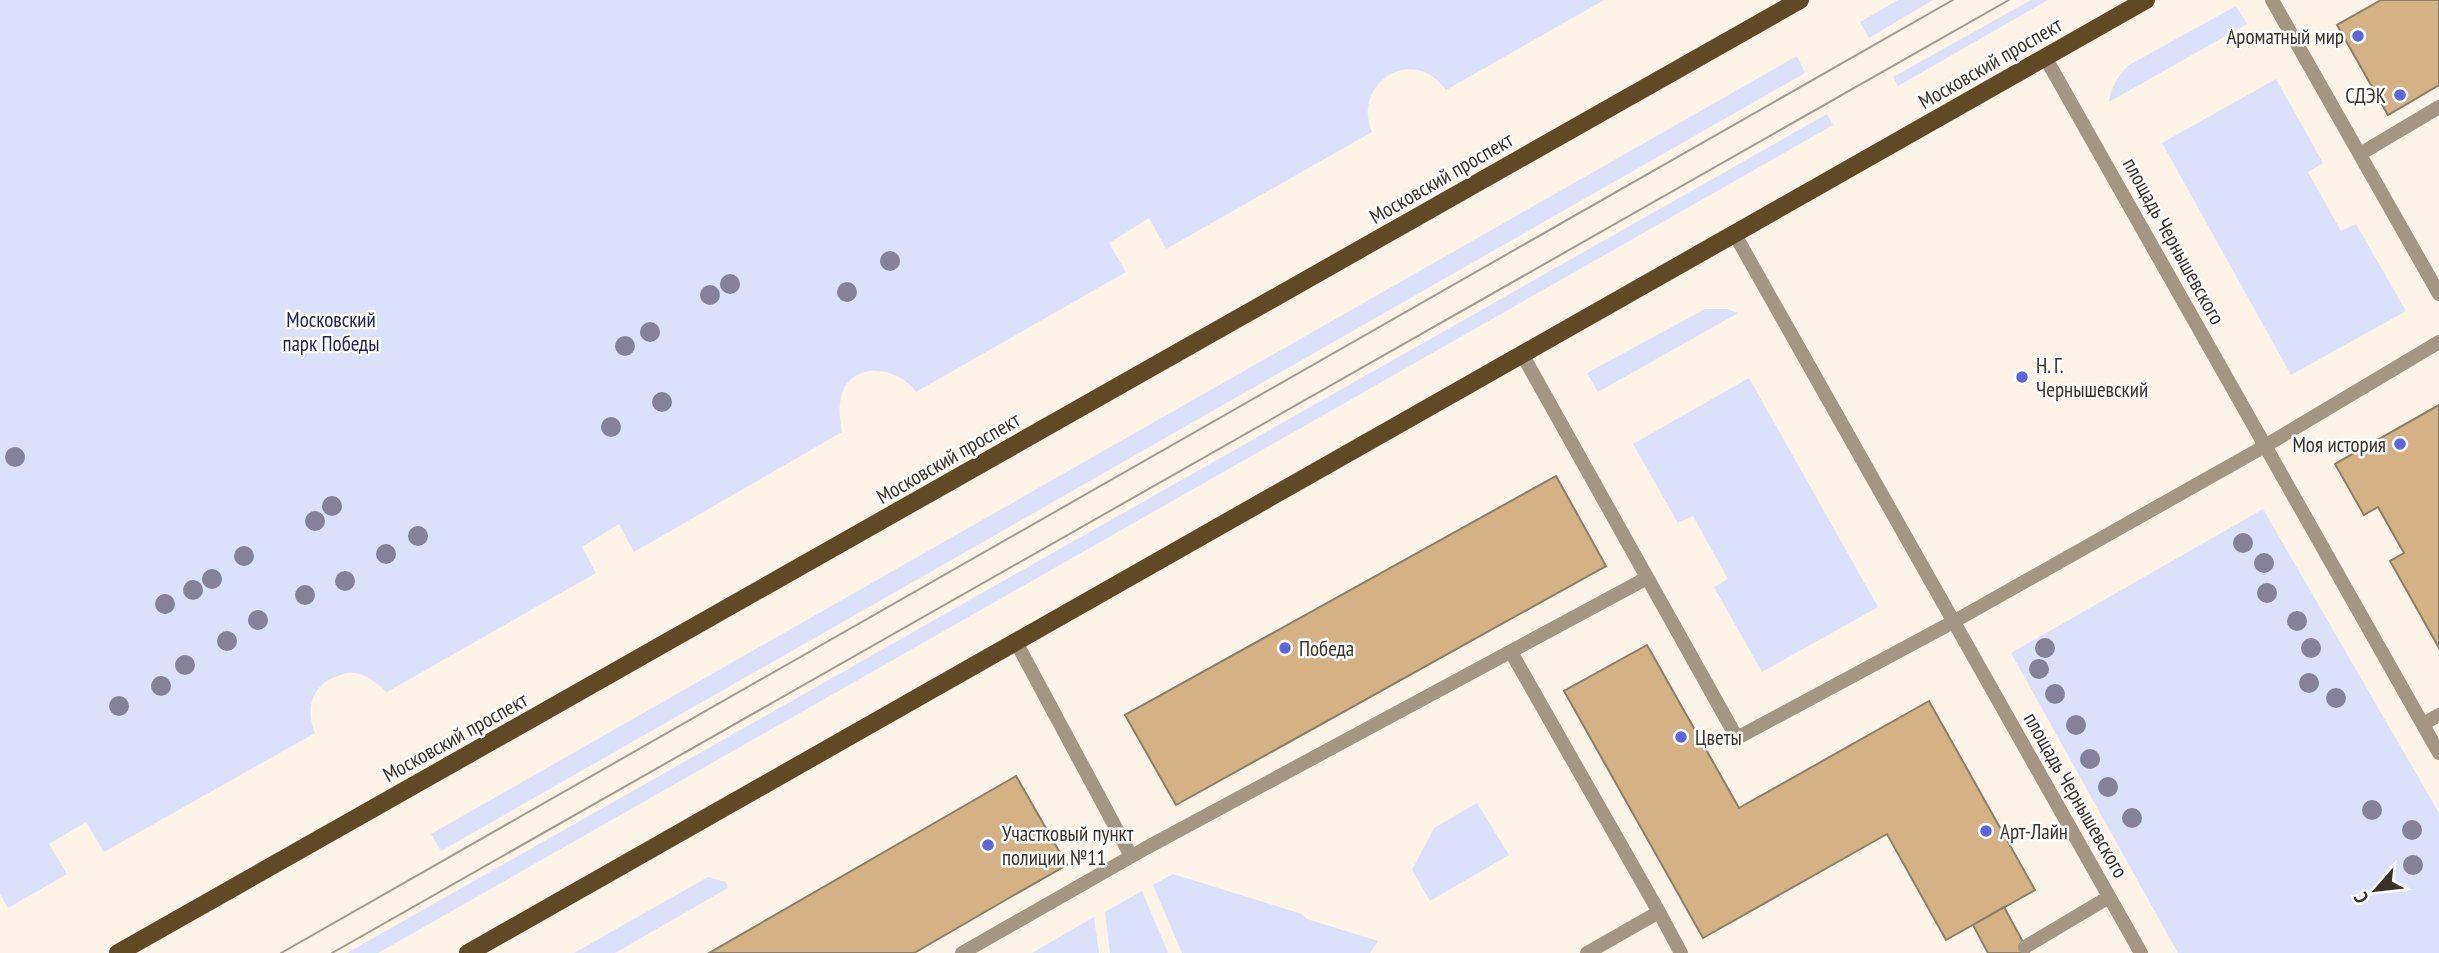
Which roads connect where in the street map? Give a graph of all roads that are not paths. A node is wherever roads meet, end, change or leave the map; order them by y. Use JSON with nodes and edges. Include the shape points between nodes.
{"nodes":[{"id":1,"x":1800,"y":0,"type":"edge"},
{"id":2,"x":2146,"y":0,"type":"edge"},
{"id":3,"x":2273,"y":0,"type":"edge"},
{"id":4,"x":2045,"y":57,"type":"junction"},
{"id":5,"x":2439,"y":107,"type":"edge"},
{"id":6,"x":2360,"y":154,"type":"junction"},
{"id":7,"x":1734,"y":233,"type":"junction"},
{"id":8,"x":2439,"y":294,"type":"edge"},
{"id":9,"x":2439,"y":342,"type":"edge"},
{"id":10,"x":1522,"y":354,"type":"junction"},
{"id":11,"x":2265,"y":446,"type":"junction"},
{"id":12,"x":1647,"y":579,"type":"junction"},
{"id":13,"x":1953,"y":622,"type":"junction"},
{"id":14,"x":1016,"y":642,"type":"junction"},
{"id":15,"x":1511,"y":652,"type":"junction"},
{"id":16,"x":2439,"y":715,"type":"edge"},
{"id":17,"x":2423,"y":724,"type":"junction"},
{"id":18,"x":2439,"y":753,"type":"edge"},
{"id":19,"x":1131,"y":856,"type":"junction"},
{"id":20,"x":2109,"y":897,"type":"junction"},
{"id":21,"x":1659,"y":912,"type":"junction"},
{"id":22,"x":2025,"y":947,"type":"dead end"},
{"id":23,"x":474,"y":952,"type":"edge"},
{"id":24,"x":118,"y":953,"type":"edge"},
{"id":25,"x":962,"y":953,"type":"edge"},
{"id":26,"x":1587,"y":953,"type":"edge"},
{"id":27,"x":1681,"y":953,"type":"edge"},
{"id":28,"x":2141,"y":953,"type":"edge"}],
"edges":[{"from":1,"to":24,"type":"main road","name":"Московский проспект"},
{"from":2,"to":4,"type":"main road","name":"Московский проспект"},
{"from":3,"to":6,"type":"street"},
{"from":4,"to":7,"type":"main road","name":"Московский проспект"},
{"from":4,"to":11,"type":"street","name":"площадь Чернышевского"},
{"from":5,"to":6,"type":"street"},
{"from":6,"to":8,"type":"street"},
{"from":7,"to":10,"type":"main road","name":"Московский проспект"},
{"from":7,"to":13,"type":"street","name":"площадь Чернышевского"},
{"from":9,"to":11,"type":"street"},
{"from":10,"to":12,"type":"street"},
{"from":10,"to":14,"type":"main road","name":"Московский проспект"},
{"from":11,"to":13,"type":"street"},
{"from":11,"to":17,"type":"street","name":"площадь Чернышевского"},
{"from":12,"to":13,"type":"street","via":[[1737,738]]},
{"from":12,"to":15,"type":"street"},
{"from":13,"to":20,"type":"street","name":"площадь Чернышевского"},
{"from":14,"to":19,"type":"street"},
{"from":14,"to":23,"type":"main road","name":"Московский проспект"},
{"from":15,"to":19,"type":"street"},
{"from":15,"to":21,"type":"street"},
{"from":16,"to":17,"type":"street"},
{"from":17,"to":18,"type":"street","name":"площадь Чернышевского"},
{"from":19,"to":25,"type":"street"},
{"from":20,"to":22,"type":"street"},
{"from":20,"to":28,"type":"street","name":"площадь Чернышевского"},
{"from":21,"to":26,"type":"street"},
{"from":21,"to":27,"type":"street"}]}
